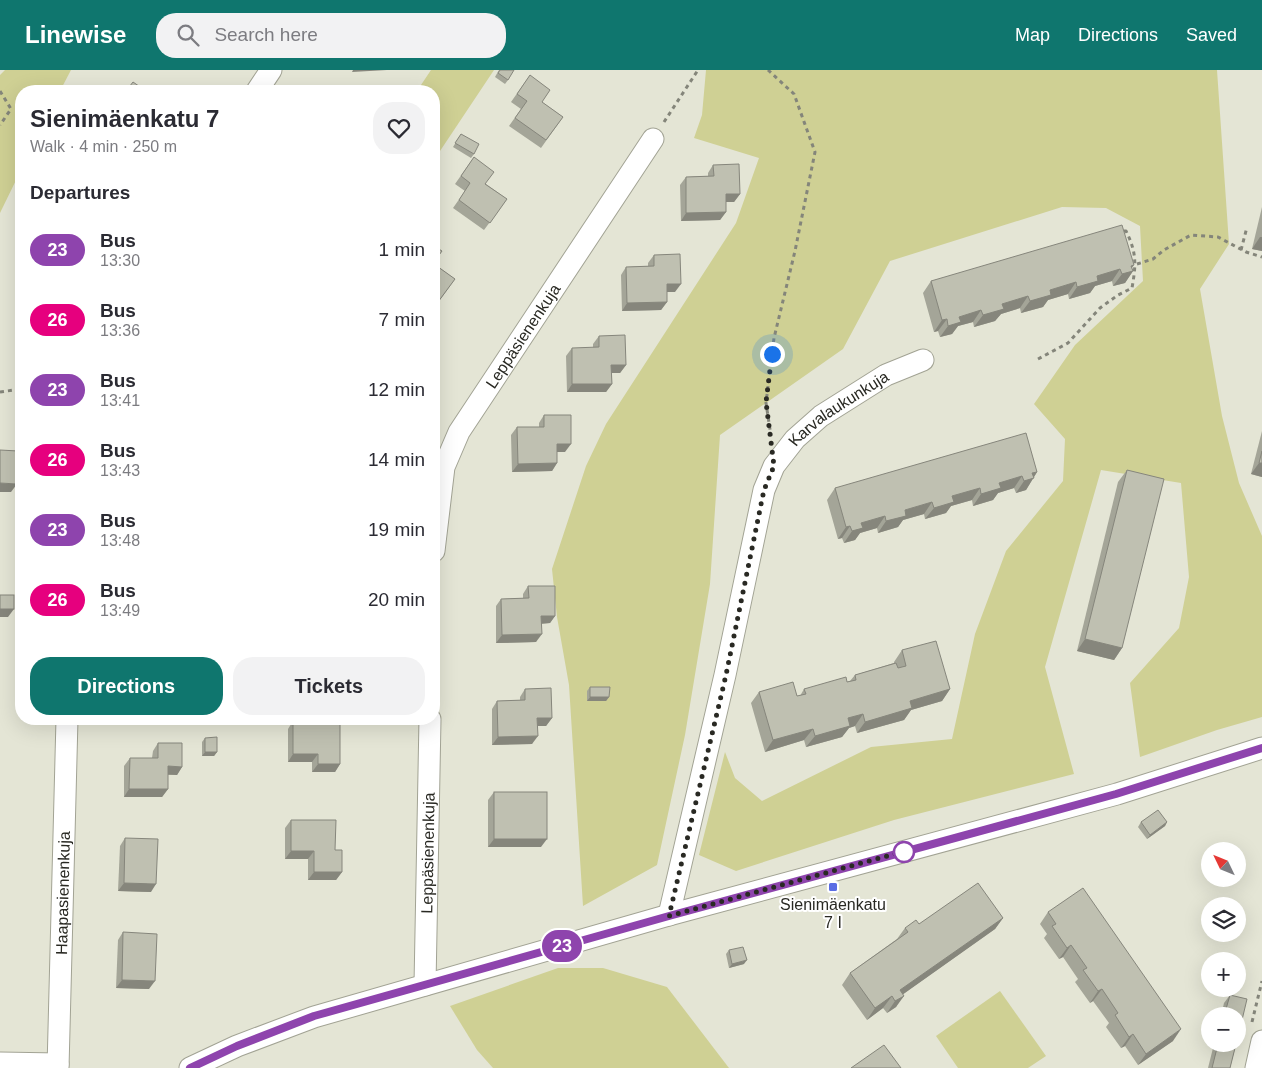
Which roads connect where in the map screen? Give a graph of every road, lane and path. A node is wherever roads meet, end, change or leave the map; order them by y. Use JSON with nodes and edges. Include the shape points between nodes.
{"nodes":[{"id":1,"x":271,"y":70,"type":"edge"},
{"id":2,"x":698,"y":70,"type":"edge"},
{"id":3,"x":768,"y":70,"type":"edge"},
{"id":4,"x":260,"y":85,"type":"edge"},
{"id":5,"x":0,"y":91,"type":"edge"},
{"id":6,"x":0,"y":125,"type":"edge"},
{"id":7,"x":653,"y":139,"type":"joint"},
{"id":8,"x":1247,"y":227,"type":"dead end"},
{"id":9,"x":1118,"y":230,"type":"edge"},
{"id":10,"x":1241,"y":250,"type":"junction"},
{"id":11,"x":1262,"y":257,"type":"edge"},
{"id":12,"x":1136,"y":264,"type":"junction"},
{"id":13,"x":1038,"y":359,"type":"dead end"},
{"id":14,"x":923,"y":360,"type":"dead end"},
{"id":15,"x":15,"y":390,"type":"edge"},
{"id":16,"x":0,"y":392,"type":"edge"},
{"id":17,"x":774,"y":466,"type":"junction"},
{"id":18,"x":440,"y":501,"type":"edge"},
{"id":19,"x":66,"y":725,"type":"edge"},
{"id":20,"x":430,"y":725,"type":"edge"},
{"id":21,"x":1262,"y":748,"type":"edge"},
{"id":22,"x":669,"y":916,"type":"junction"},
{"id":23,"x":426,"y":985,"type":"junction"},
{"id":24,"x":1262,"y":1041,"type":"edge"},
{"id":25,"x":0,"y":1063,"type":"edge"},
{"id":26,"x":58,"y":1066,"type":"edge"},
{"id":27,"x":190,"y":1068,"type":"edge"},
{"id":28,"x":1256,"y":1068,"type":"edge"}],
"edges":[{"from":1,"to":4,"type":"street"},
{"from":2,"to":7,"type":"path"},
{"from":3,"to":17,"type":"path","via":[[794,94],[815,152],[774,338],[766,402]]},
{"from":5,"to":6,"type":"path","via":[[10,109]]},
{"from":7,"to":18,"type":"street","name":"Leppäsienenkuja","via":[[460,432],[444,467]]},
{"from":8,"to":10,"type":"path"},
{"from":9,"to":12,"type":"path","via":[[1126,231]]},
{"from":10,"to":11,"type":"path"},
{"from":10,"to":12,"type":"path","via":[[1218,237],[1191,235],[1153,259]]},
{"from":12,"to":13,"type":"path","via":[[1132,288],[1100,308],[1068,343]]},
{"from":14,"to":17,"type":"street","name":"Karvalaukunkuja","via":[[886,375],[821,416],[795,439]]},
{"from":15,"to":16,"type":"path"},
{"from":17,"to":22,"type":"street","name":"Karvalaukunkuja","via":[[764,490],[726,675]]},
{"from":19,"to":26,"type":"street","name":"Haapasienenkuja"},
{"from":20,"to":23,"type":"street","name":"Leppäsienenkuja"},
{"from":21,"to":22,"type":"street","via":[[1116,794]]},
{"from":22,"to":23,"type":"street"},
{"from":23,"to":27,"type":"street","via":[[314,1016]]},
{"from":24,"to":28,"type":"street"},
{"from":25,"to":26,"type":"street"}]}
